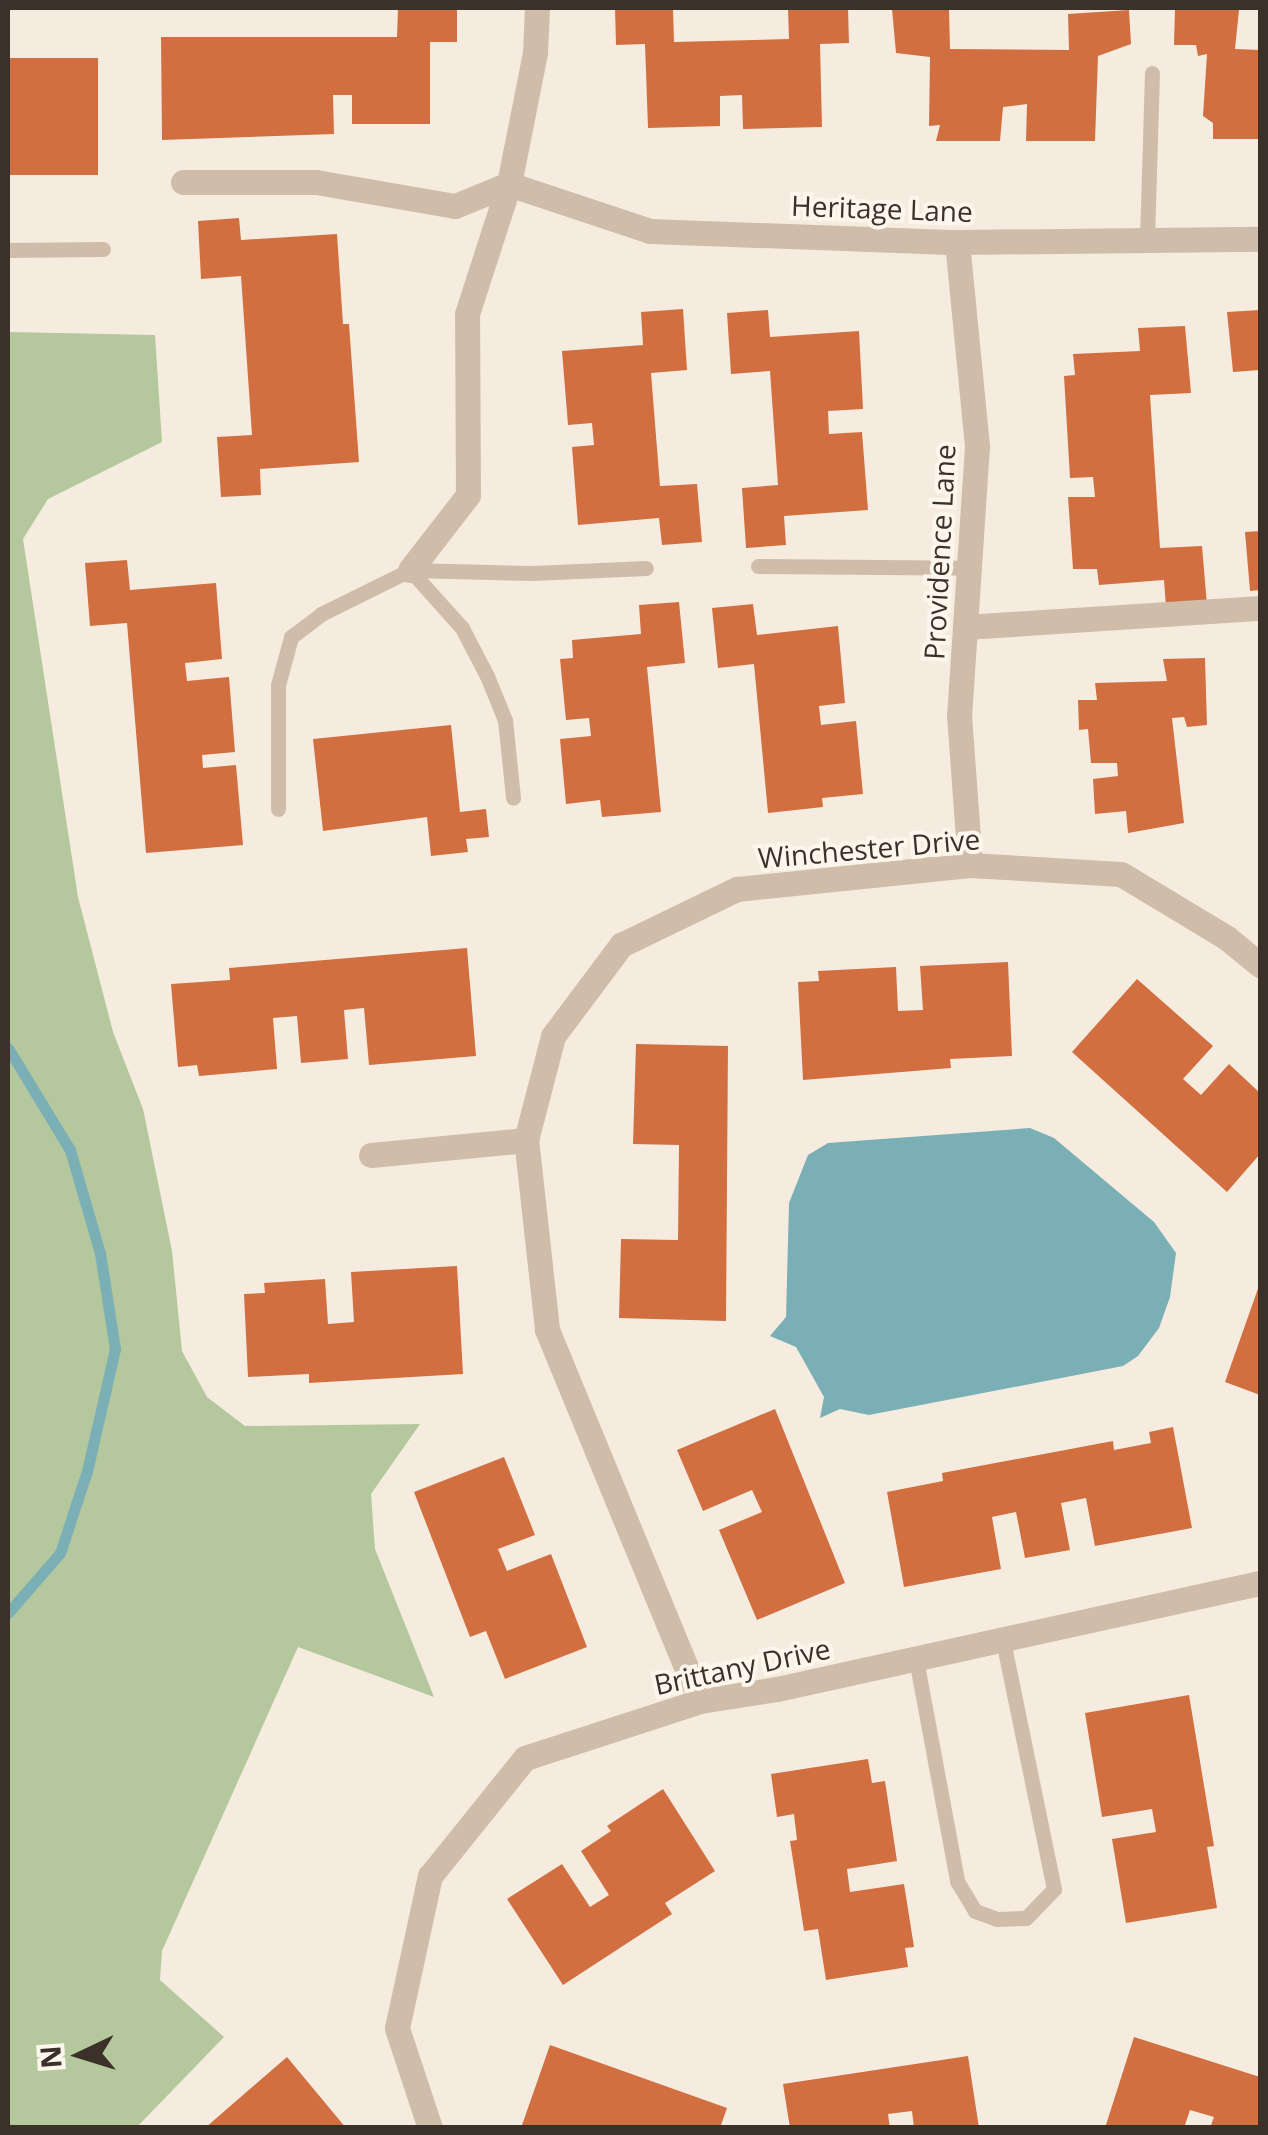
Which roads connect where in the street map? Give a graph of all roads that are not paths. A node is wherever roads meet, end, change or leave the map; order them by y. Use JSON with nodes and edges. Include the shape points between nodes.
{"nodes":[{"id":1,"x":538,"y":8,"type":"edge"},
{"id":2,"x":1152,"y":73,"type":"dead end"},
{"id":3,"x":183,"y":182,"type":"dead end"},
{"id":4,"x":509,"y":184,"type":"junction"},
{"id":5,"x":1260,"y":239,"type":"edge"},
{"id":6,"x":1147,"y":240,"type":"junction"},
{"id":7,"x":957,"y":242,"type":"junction"},
{"id":8,"x":103,"y":249,"type":"dead end"},
{"id":9,"x":8,"y":250,"type":"edge"},
{"id":10,"x":758,"y":566,"type":"dead end"},
{"id":11,"x":646,"y":568,"type":"dead end"},
{"id":12,"x":970,"y":568,"type":"junction"},
{"id":13,"x":410,"y":570,"type":"junction"},
{"id":14,"x":1260,"y":608,"type":"edge"},
{"id":15,"x":965,"y":627,"type":"junction"},
{"id":16,"x":513,"y":798,"type":"dead end"},
{"id":17,"x":278,"y":808,"type":"dead end"},
{"id":18,"x":970,"y":866,"type":"junction"},
{"id":19,"x":1260,"y":965,"type":"edge"},
{"id":20,"x":526,"y":1140,"type":"junction"},
{"id":21,"x":371,"y":1154,"type":"dead end"},
{"id":22,"x":1260,"y":1583,"type":"edge"},
{"id":23,"x":1003,"y":1640,"type":"junction"},
{"id":24,"x":916,"y":1659,"type":"junction"},
{"id":25,"x":700,"y":1701,"type":"junction"},
{"id":26,"x":430,"y":2128,"type":"edge"}],
"edges":[{"from":1,"to":4,"type":"street"},
{"from":2,"to":6,"type":"lane"},
{"from":3,"to":4,"type":"street","via":[[316,182],[456,206]]},
{"from":4,"to":7,"type":"street","name":"Heritage Lane","via":[[650,231]]},
{"from":4,"to":13,"type":"street","via":[[467,314],[468,495]]},
{"from":5,"to":6,"type":"street","name":"Heritage Lane"},
{"from":6,"to":7,"type":"street","name":"Heritage Lane"},
{"from":7,"to":12,"type":"street","name":"Providence Lane","via":[[977,446]]},
{"from":8,"to":9,"type":"lane"},
{"from":10,"to":12,"type":"lane"},
{"from":11,"to":13,"type":"lane"},
{"from":12,"to":15,"type":"street","name":"Providence Lane"},
{"from":13,"to":16,"type":"lane","via":[[462,628],[487,676],[505,720]]},
{"from":13,"to":17,"type":"lane","via":[[290,637],[278,685]]},
{"from":14,"to":15,"type":"street"},
{"from":15,"to":18,"type":"street","name":"Providence Lane","via":[[959,715]]},
{"from":18,"to":19,"type":"street","name":"Winchester Drive","via":[[1121,874]]},
{"from":18,"to":20,"type":"street","name":"Winchester Drive","via":[[736,889],[620,945],[552,1036]]},
{"from":20,"to":21,"type":"street"},
{"from":20,"to":25,"type":"street","name":"Winchester Drive","via":[[547,1329]]},
{"from":22,"to":23,"type":"street","name":"Brittany Drive"},
{"from":23,"to":24,"type":"street","name":"Brittany Drive"},
{"from":23,"to":24,"type":"lane","via":[[1054,1889],[1026,1918],[975,1910],[957,1881]]},
{"from":24,"to":25,"type":"street","name":"Brittany Drive"},
{"from":25,"to":26,"type":"street","name":"Brittany Drive","via":[[526,1758],[430,1876],[397,2028]]}]}
